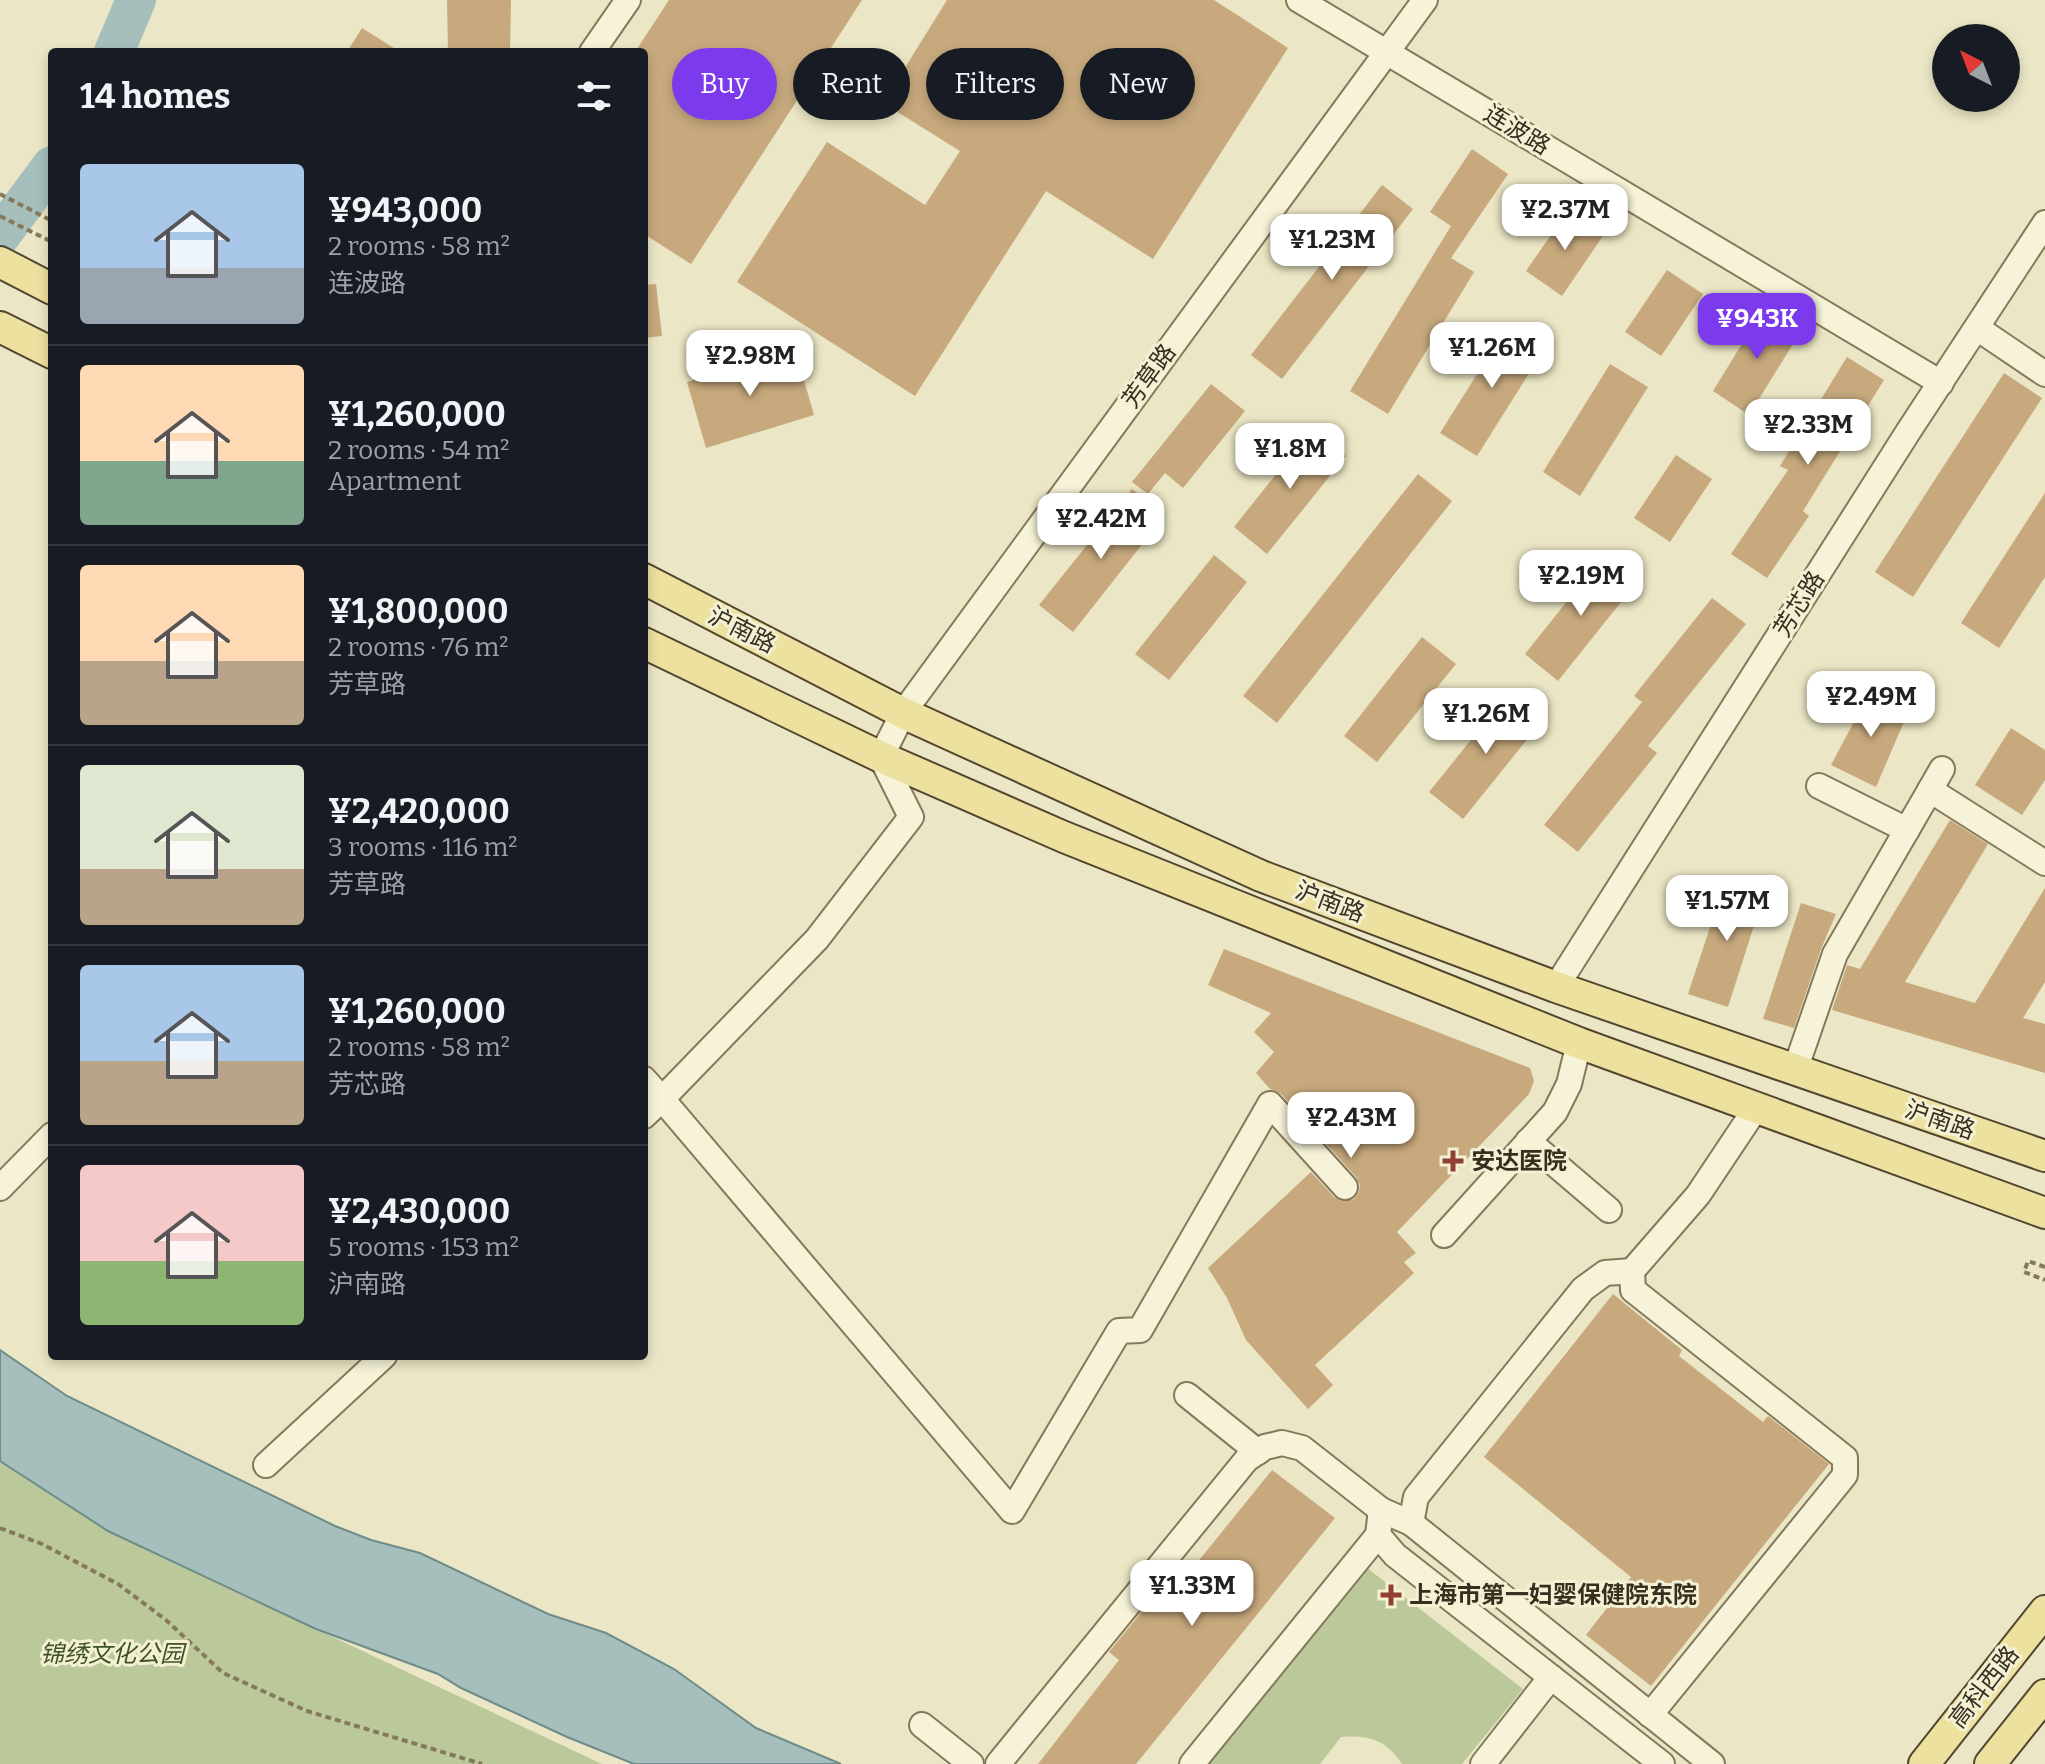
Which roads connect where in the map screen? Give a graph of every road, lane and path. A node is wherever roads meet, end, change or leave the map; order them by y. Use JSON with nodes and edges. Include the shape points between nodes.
{"nodes":[{"id":1,"x":628,"y":0,"type":"edge"},
{"id":2,"x":1299,"y":0,"type":"edge"},
{"id":3,"x":1425,"y":0,"type":"edge"},
{"id":4,"x":595,"y":48,"type":"edge"},
{"id":5,"x":1387,"y":53,"type":"junction"},
{"id":6,"x":0,"y":194,"type":"edge"},
{"id":7,"x":0,"y":216,"type":"edge"},
{"id":8,"x":48,"y":218,"type":"edge"},
{"id":9,"x":2045,"y":223,"type":"edge"},
{"id":10,"x":48,"y":240,"type":"edge"},
{"id":11,"x":8,"y":266,"type":"edge"},
{"id":12,"x":48,"y":287,"type":"edge"},
{"id":13,"x":0,"y":327,"type":"edge"},
{"id":14,"x":1977,"y":328,"type":"junction"},
{"id":15,"x":48,"y":351,"type":"edge"},
{"id":16,"x":2045,"y":374,"type":"edge"},
{"id":17,"x":1941,"y":383,"type":"junction"},
{"id":18,"x":648,"y":581,"type":"edge"},
{"id":19,"x":648,"y":645,"type":"edge"},
{"id":20,"x":903,"y":713,"type":"junction"},
{"id":21,"x":881,"y":757,"type":"junction"},
{"id":22,"x":1942,"y":769,"type":"dead end"},
{"id":23,"x":1819,"y":786,"type":"dead end"},
{"id":24,"x":1930,"y":790,"type":"junction"},
{"id":25,"x":1907,"y":830,"type":"junction"},
{"id":26,"x":2045,"y":863,"type":"edge"},
{"id":27,"x":1556,"y":987,"type":"junction"},
{"id":28,"x":1579,"y":1043,"type":"junction"},
{"id":29,"x":1795,"y":1070,"type":"junction"},
{"id":30,"x":648,"y":1083,"type":"edge"},
{"id":31,"x":662,"y":1099,"type":"junction"},
{"id":32,"x":1756,"y":1108,"type":"junction"},
{"id":33,"x":648,"y":1112,"type":"edge"},
{"id":34,"x":48,"y":1139,"type":"edge"},
{"id":35,"x":1528,"y":1141,"type":"junction"},
{"id":36,"x":2045,"y":1156,"type":"edge"},
{"id":37,"x":1345,"y":1187,"type":"dead end"},
{"id":38,"x":0,"y":1188,"type":"edge"},
{"id":39,"x":1609,"y":1210,"type":"dead end"},
{"id":40,"x":2045,"y":1213,"type":"edge"},
{"id":41,"x":1444,"y":1235,"type":"dead end"},
{"id":42,"x":2045,"y":1267,"type":"edge"},
{"id":43,"x":1632,"y":1271,"type":"junction"},
{"id":44,"x":2045,"y":1280,"type":"edge"},
{"id":45,"x":380,"y":1360,"type":"edge"},
{"id":46,"x":1187,"y":1395,"type":"dead end"},
{"id":47,"x":1258,"y":1452,"type":"junction"},
{"id":48,"x":266,"y":1465,"type":"dead end"},
{"id":49,"x":1380,"y":1522,"type":"junction"},
{"id":50,"x":1411,"y":1523,"type":"junction"},
{"id":51,"x":0,"y":1528,"type":"edge"},
{"id":52,"x":2045,"y":1611,"type":"edge"},
{"id":53,"x":1551,"y":1677,"type":"junction"},
{"id":54,"x":2045,"y":1695,"type":"edge"},
{"id":55,"x":1650,"y":1715,"type":"junction"},
{"id":56,"x":922,"y":1725,"type":"dead end"},
{"id":57,"x":482,"y":1764,"type":"edge"},
{"id":58,"x":971,"y":1764,"type":"edge"},
{"id":59,"x":998,"y":1764,"type":"edge"},
{"id":60,"x":1192,"y":1764,"type":"edge"},
{"id":61,"x":1483,"y":1764,"type":"edge"},
{"id":62,"x":1662,"y":1764,"type":"edge"},
{"id":63,"x":1712,"y":1764,"type":"edge"},
{"id":64,"x":1924,"y":1764,"type":"edge"},
{"id":65,"x":1990,"y":1764,"type":"edge"}],
"edges":[{"from":1,"to":4,"type":"street"},
{"from":2,"to":5,"type":"street","name":"连波路"},
{"from":3,"to":5,"type":"street","name":"芳草路"},
{"from":5,"to":17,"type":"street","name":"连波路"},
{"from":5,"to":20,"type":"street","name":"芳草路"},
{"from":6,"to":8,"type":"path"},
{"from":7,"to":10,"type":"path"},
{"from":9,"to":14,"type":"street","name":"芳芯路"},
{"from":11,"to":12,"type":"main road"},
{"from":13,"to":15,"type":"main road"},
{"from":14,"to":16,"type":"street"},
{"from":14,"to":17,"type":"street","name":"芳芯路"},
{"from":17,"to":27,"type":"street","name":"芳芯路"},
{"from":18,"to":20,"type":"main road","name":"沪南路"},
{"from":19,"to":21,"type":"main road","name":"沪南路"},
{"from":20,"to":21,"type":"street","name":"芳草路"},
{"from":20,"to":27,"type":"main road","name":"沪南路","via":[[1261,876]]},
{"from":21,"to":28,"type":"main road","name":"沪南路","via":[[1064,837]]},
{"from":21,"to":31,"type":"street","via":[[911,817],[817,939]]},
{"from":22,"to":24,"type":"street"},
{"from":23,"to":25,"type":"street"},
{"from":24,"to":25,"type":"street"},
{"from":24,"to":26,"type":"street"},
{"from":25,"to":29,"type":"street","via":[[1835,954]]},
{"from":27,"to":29,"type":"main road","name":"沪南路"},
{"from":28,"to":32,"type":"main road","name":"沪南路"},
{"from":28,"to":35,"type":"street","via":[[1569,1084],[1555,1112]]},
{"from":29,"to":36,"type":"main road","name":"沪南路"},
{"from":30,"to":31,"type":"street"},
{"from":31,"to":33,"type":"street"},
{"from":31,"to":37,"type":"street","via":[[1012,1511],[1119,1331],[1140,1330],[1270,1104]]},
{"from":32,"to":40,"type":"main road","name":"沪南路"},
{"from":32,"to":43,"type":"street","via":[[1698,1195]]},
{"from":34,"to":38,"type":"street"},
{"from":35,"to":39,"type":"street"},
{"from":35,"to":41,"type":"street"},
{"from":42,"to":44,"type":"path","via":[[2028,1261],[2024,1272]]},
{"from":43,"to":50,"type":"street","via":[[1605,1273],[1583,1289],[1416,1497]]},
{"from":43,"to":55,"type":"street","via":[[1633,1290],[1845,1458],[1845,1475]]},
{"from":45,"to":48,"type":"street"},
{"from":46,"to":47,"type":"street"},
{"from":47,"to":49,"type":"street","via":[[1282,1443],[1302,1448]]},
{"from":47,"to":59,"type":"street"},
{"from":49,"to":50,"type":"street"},
{"from":49,"to":53,"type":"street","via":[[1395,1555]]},
{"from":49,"to":60,"type":"street"},
{"from":50,"to":55,"type":"street"},
{"from":51,"to":57,"type":"path","via":[[118,1584],[223,1673],[307,1711]]},
{"from":52,"to":64,"type":"main road","name":"高科西路"},
{"from":53,"to":61,"type":"street"},
{"from":53,"to":62,"type":"street"},
{"from":54,"to":65,"type":"main road"},
{"from":55,"to":63,"type":"street"},
{"from":56,"to":58,"type":"street"}]}
